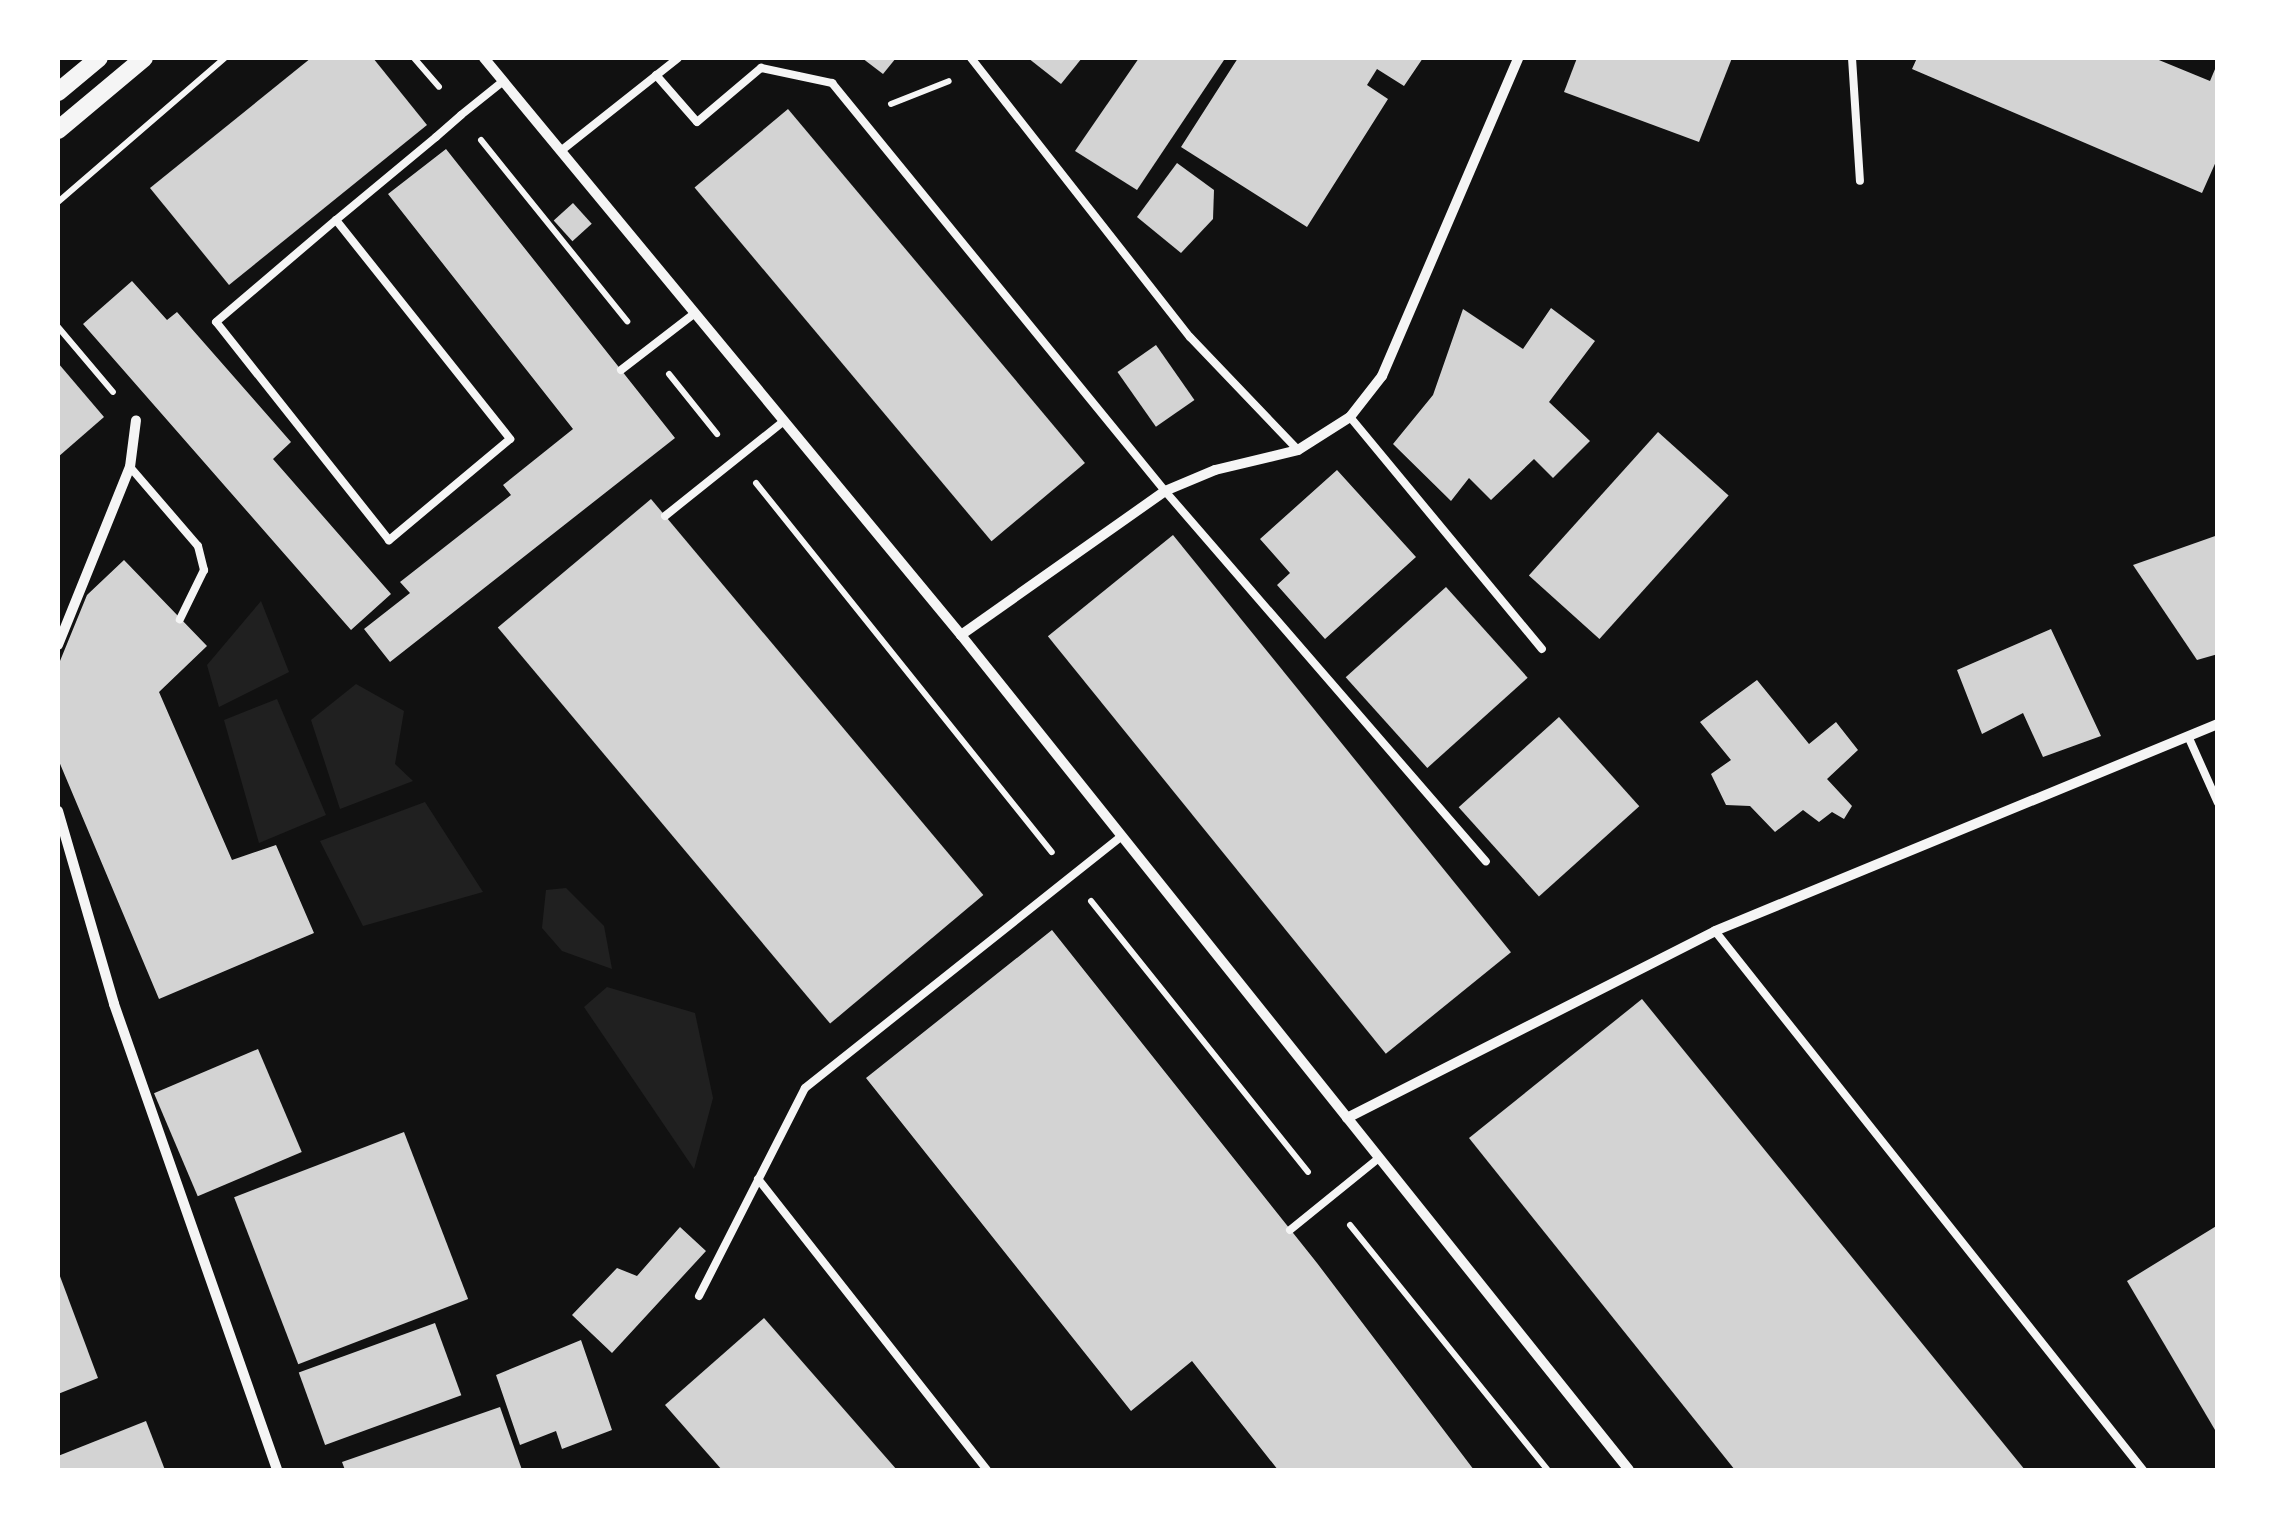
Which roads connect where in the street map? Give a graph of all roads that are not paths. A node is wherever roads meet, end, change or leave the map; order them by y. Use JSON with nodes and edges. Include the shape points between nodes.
{"nodes":[{"id":1,"x":99,"y":58,"type":"edge"},
{"id":2,"x":144,"y":58,"type":"edge"},
{"id":3,"x":484,"y":58,"type":"edge"},
{"id":4,"x":971,"y":58,"type":"edge"},
{"id":5,"x":1518,"y":58,"type":"edge"},
{"id":6,"x":1852,"y":58,"type":"edge"},
{"id":7,"x":673,"y":59,"type":"edge"},
{"id":8,"x":656,"y":75,"type":"junction"},
{"id":9,"x":502,"y":82,"type":"junction"},
{"id":10,"x":58,"y":92,"type":"edge"},
{"id":11,"x":58,"y":130,"type":"edge"},
{"id":12,"x":562,"y":150,"type":"junction"},
{"id":13,"x":1860,"y":181,"type":"dead end"},
{"id":14,"x":336,"y":220,"type":"junction"},
{"id":15,"x":695,"y":313,"type":"junction"},
{"id":16,"x":621,"y":370,"type":"dead end"},
{"id":17,"x":1350,"y":417,"type":"junction"},
{"id":18,"x":136,"y":420,"type":"road end"},
{"id":19,"x":784,"y":421,"type":"junction"},
{"id":20,"x":1298,"y":450,"type":"junction"},
{"id":21,"x":130,"y":466,"type":"junction"},
{"id":22,"x":1165,"y":492,"type":"junction"},
{"id":23,"x":666,"y":516,"type":"dead end"},
{"id":24,"x":180,"y":619,"type":"dead end"},
{"id":25,"x":960,"y":636,"type":"junction"},
{"id":26,"x":58,"y":644,"type":"edge"},
{"id":27,"x":1542,"y":649,"type":"dead end"},
{"id":28,"x":2218,"y":724,"type":"edge"},
{"id":29,"x":2188,"y":736,"type":"junction"},
{"id":30,"x":2218,"y":803,"type":"edge"},
{"id":31,"x":58,"y":811,"type":"edge"},
{"id":32,"x":1122,"y":836,"type":"junction"},
{"id":33,"x":1486,"y":862,"type":"dead end"},
{"id":34,"x":1714,"y":930,"type":"junction"},
{"id":35,"x":1347,"y":1118,"type":"junction"},
{"id":36,"x":1379,"y":1158,"type":"junction"},
{"id":37,"x":758,"y":1179,"type":"junction"},
{"id":38,"x":1290,"y":1230,"type":"dead end"},
{"id":39,"x":699,"y":1296,"type":"dead end"},
{"id":40,"x":277,"y":1470,"type":"edge"},
{"id":41,"x":987,"y":1470,"type":"edge"},
{"id":42,"x":1629,"y":1470,"type":"edge"},
{"id":43,"x":2144,"y":1470,"type":"edge"}],
"edges":[{"from":1,"to":10,"type":"street"},
{"from":2,"to":11,"type":"street"},
{"from":3,"to":9,"type":"street"},
{"from":4,"to":20,"type":"lane","via":[[1190,337]]},
{"from":5,"to":17,"type":"street","via":[[1382,376]]},
{"from":6,"to":13,"type":"lane"},
{"from":7,"to":8,"type":"lane"},
{"from":8,"to":12,"type":"lane"},
{"from":8,"to":22,"type":"lane","via":[[697,122],[760,68],[832,83]]},
{"from":9,"to":12,"type":"street"},
{"from":9,"to":14,"type":"lane"},
{"from":12,"to":15,"type":"street"},
{"from":14,"to":14,"type":"lane","via":[[216,322],[389,540],[510,438]]},
{"from":15,"to":16,"type":"lane"},
{"from":15,"to":19,"type":"street"},
{"from":17,"to":20,"type":"street"},
{"from":17,"to":27,"type":"lane"},
{"from":18,"to":21,"type":"street"},
{"from":19,"to":23,"type":"lane"},
{"from":19,"to":25,"type":"street"},
{"from":20,"to":22,"type":"street","via":[[1215,470]]},
{"from":21,"to":24,"type":"lane","via":[[198,546],[204,570]]},
{"from":21,"to":26,"type":"street"},
{"from":22,"to":25,"type":"street"},
{"from":22,"to":33,"type":"lane"},
{"from":25,"to":32,"type":"street"},
{"from":28,"to":29,"type":"street"},
{"from":29,"to":30,"type":"lane"},
{"from":29,"to":34,"type":"street"},
{"from":31,"to":40,"type":"street","via":[[114,1004]]},
{"from":32,"to":35,"type":"street"},
{"from":32,"to":37,"type":"lane","via":[[805,1088]]},
{"from":34,"to":35,"type":"street"},
{"from":34,"to":43,"type":"lane"},
{"from":35,"to":36,"type":"street"},
{"from":36,"to":38,"type":"lane"},
{"from":36,"to":42,"type":"street"},
{"from":37,"to":39,"type":"lane"},
{"from":37,"to":41,"type":"lane"}]}
